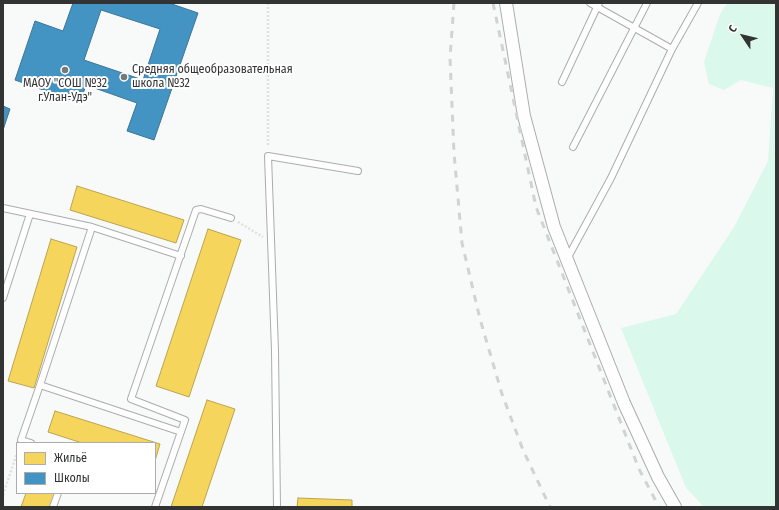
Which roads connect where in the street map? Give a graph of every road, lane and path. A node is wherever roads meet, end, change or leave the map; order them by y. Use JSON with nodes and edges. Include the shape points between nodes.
{"nodes":[{"id":1,"x":268,"y":3,"type":"edge"},
{"id":2,"x":506,"y":3,"type":"edge"},
{"id":3,"x":590,"y":3,"type":"edge"},
{"id":4,"x":647,"y":3,"type":"edge"},
{"id":5,"x":698,"y":3,"type":"edge"},
{"id":6,"x":598,"y":5,"type":"edge"},
{"id":7,"x":634,"y":28,"type":"junction"},
{"id":8,"x":672,"y":49,"type":"junction"},
{"id":9,"x":562,"y":82,"type":"dead end"},
{"id":10,"x":573,"y":147,"type":"dead end"},
{"id":11,"x":268,"y":156,"type":"junction"},
{"id":12,"x":358,"y":171,"type":"dead end"},
{"id":13,"x":3,"y":208,"type":"edge"},
{"id":14,"x":30,"y":214,"type":"junction"},
{"id":15,"x":231,"y":218,"type":"joint"},
{"id":16,"x":92,"y":227,"type":"junction"},
{"id":17,"x":271,"y":243,"type":"junction"},
{"id":18,"x":181,"y":256,"type":"junction"},
{"id":19,"x":567,"y":261,"type":"junction"},
{"id":20,"x":3,"y":298,"type":"edge"},
{"id":21,"x":40,"y":385,"type":"junction"},
{"id":22,"x":181,"y":432,"type":"junction"},
{"id":23,"x":27,"y":442,"type":"edge"},
{"id":24,"x":16,"y":456,"type":"edge"},
{"id":25,"x":58,"y":494,"type":"edge"},
{"id":26,"x":3,"y":495,"type":"edge"},
{"id":27,"x":53,"y":507,"type":"edge"},
{"id":28,"x":155,"y":507,"type":"edge"},
{"id":29,"x":277,"y":507,"type":"edge"},
{"id":30,"x":675,"y":507,"type":"edge"}],
"edges":[{"from":1,"to":11,"type":"path"},
{"from":2,"to":19,"type":"street","via":[[524,116],[554,227]]},
{"from":3,"to":6,"type":"lane"},
{"from":4,"to":7,"type":"lane"},
{"from":5,"to":8,"type":"lane"},
{"from":6,"to":7,"type":"lane"},
{"from":6,"to":9,"type":"lane"},
{"from":7,"to":8,"type":"lane"},
{"from":7,"to":10,"type":"lane"},
{"from":8,"to":19,"type":"lane","via":[[611,178]]},
{"from":11,"to":12,"type":"lane"},
{"from":11,"to":17,"type":"lane"},
{"from":13,"to":14,"type":"lane"},
{"from":14,"to":16,"type":"lane"},
{"from":14,"to":20,"type":"lane"},
{"from":15,"to":17,"type":"path"},
{"from":15,"to":18,"type":"lane","via":[[201,209],[196,210]]},
{"from":16,"to":18,"type":"lane"},
{"from":16,"to":21,"type":"lane"},
{"from":17,"to":29,"type":"lane"},
{"from":18,"to":22,"type":"lane","via":[[131,399],[185,420]]},
{"from":19,"to":30,"type":"street","via":[[624,403],[658,477]]},
{"from":21,"to":22,"type":"lane"},
{"from":21,"to":23,"type":"lane","via":[[21,440]]},
{"from":22,"to":28,"type":"lane"},
{"from":24,"to":26,"type":"path"},
{"from":25,"to":27,"type":"lane"}]}
